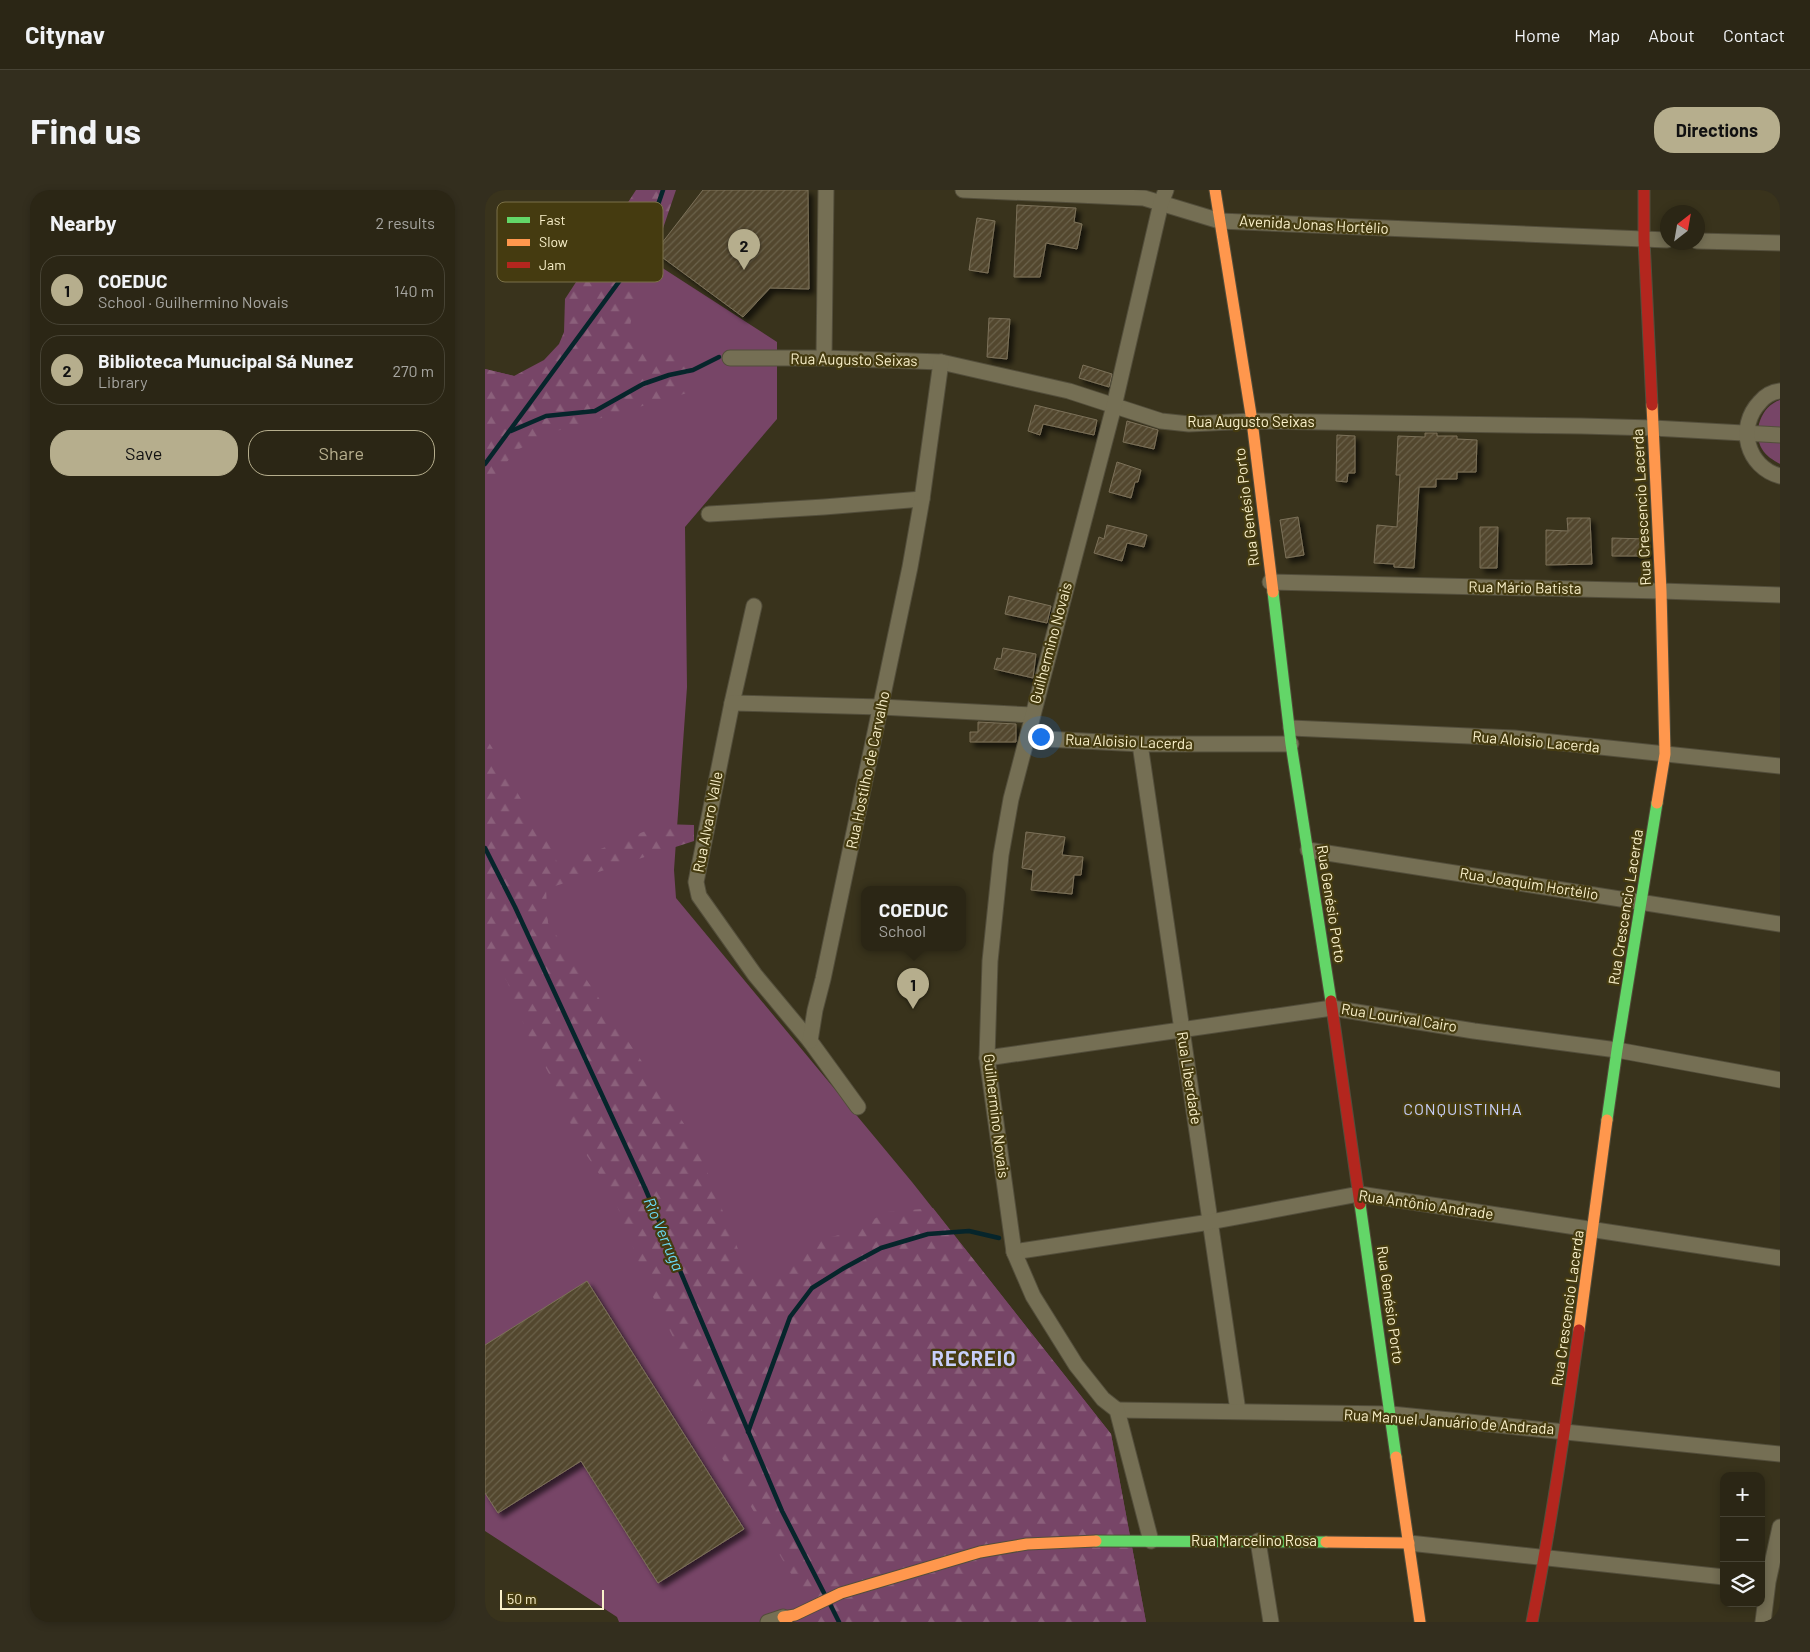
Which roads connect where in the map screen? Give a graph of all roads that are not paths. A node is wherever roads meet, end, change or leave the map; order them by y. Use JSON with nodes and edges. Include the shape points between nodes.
{"nodes":[{"id":1,"x":826,"y":190,"type":"edge"},
{"id":2,"x":963,"y":190,"type":"edge"},
{"id":3,"x":1215,"y":190,"type":"edge"},
{"id":4,"x":1644,"y":190,"type":"edge"},
{"id":5,"x":1163,"y":197,"type":"edge"},
{"id":6,"x":1220,"y":221,"type":"junction"},
{"id":7,"x":1644,"y":240,"type":"junction"},
{"id":8,"x":1660,"y":240,"type":"edge"},
{"id":9,"x":1705,"y":241,"type":"edge"},
{"id":10,"x":1780,"y":243,"type":"edge"},
{"id":11,"x":730,"y":358,"type":"dead end"},
{"id":12,"x":824,"y":358,"type":"junction"},
{"id":13,"x":941,"y":362,"type":"junction"},
{"id":14,"x":1780,"y":390,"type":"edge"},
{"id":15,"x":1114,"y":406,"type":"junction"},
{"id":16,"x":1252,"y":421,"type":"junction"},
{"id":17,"x":1653,"y":428,"type":"junction"},
{"id":18,"x":1746,"y":433,"type":"junction"},
{"id":19,"x":1780,"y":435,"type":"edge"},
{"id":20,"x":1780,"y":476,"type":"edge"},
{"id":21,"x":922,"y":499,"type":"junction"},
{"id":22,"x":709,"y":514,"type":"dead end"},
{"id":23,"x":1271,"y":582,"type":"junction"},
{"id":24,"x":1661,"y":591,"type":"junction"},
{"id":25,"x":1780,"y":595,"type":"edge"},
{"id":26,"x":754,"y":606,"type":"dead end"},
{"id":27,"x":731,"y":704,"type":"junction"},
{"id":28,"x":881,"y":707,"type":"junction"},
{"id":29,"x":1032,"y":715,"type":"junction"},
{"id":30,"x":1291,"y":728,"type":"junction"},
{"id":31,"x":1027,"y":738,"type":"junction"},
{"id":32,"x":1140,"y":744,"type":"junction"},
{"id":33,"x":1291,"y":744,"type":"junction"},
{"id":34,"x":1665,"y":754,"type":"junction"},
{"id":35,"x":1780,"y":766,"type":"edge"},
{"id":36,"x":1307,"y":850,"type":"junction"},
{"id":37,"x":1642,"y":902,"type":"junction"},
{"id":38,"x":1780,"y":924,"type":"edge"},
{"id":39,"x":1332,"y":1008,"type":"junction"},
{"id":40,"x":1181,"y":1031,"type":"junction"},
{"id":41,"x":810,"y":1041,"type":"junction"},
{"id":42,"x":1617,"y":1050,"type":"junction"},
{"id":43,"x":987,"y":1058,"type":"junction"},
{"id":44,"x":1780,"y":1080,"type":"edge"},
{"id":45,"x":858,"y":1107,"type":"dead end"},
{"id":46,"x":1359,"y":1194,"type":"junction"},
{"id":47,"x":1211,"y":1222,"type":"junction"},
{"id":48,"x":1594,"y":1229,"type":"junction"},
{"id":49,"x":1014,"y":1252,"type":"junction"},
{"id":50,"x":1780,"y":1258,"type":"edge"},
{"id":51,"x":1117,"y":1410,"type":"junction"},
{"id":52,"x":1238,"y":1411,"type":"junction"},
{"id":53,"x":1391,"y":1414,"type":"junction"},
{"id":54,"x":1565,"y":1431,"type":"junction"},
{"id":55,"x":1780,"y":1454,"type":"edge"},
{"id":56,"x":1780,"y":1527,"type":"edge"},
{"id":57,"x":1151,"y":1541,"type":"junction"},
{"id":58,"x":1258,"y":1541,"type":"junction"},
{"id":59,"x":1409,"y":1543,"type":"junction"},
{"id":60,"x":1545,"y":1556,"type":"junction"},
{"id":61,"x":1720,"y":1577,"type":"edge"},
{"id":62,"x":1770,"y":1582,"type":"edge"},
{"id":63,"x":789,"y":1619,"type":"edge"},
{"id":64,"x":768,"y":1622,"type":"edge"},
{"id":65,"x":1271,"y":1622,"type":"edge"},
{"id":66,"x":1420,"y":1622,"type":"edge"},
{"id":67,"x":1532,"y":1622,"type":"edge"},
{"id":68,"x":1763,"y":1622,"type":"edge"}],
"edges":[{"from":1,"to":12,"type":"street"},
{"from":2,"to":5,"type":"street","name":"Avenida Jonas Hortélio"},
{"from":3,"to":6,"type":"street","name":"Rua Genésio Porto"},
{"from":4,"to":7,"type":"street","name":"Rua Crescencio Lacerda"},
{"from":5,"to":6,"type":"street","name":"Avenida Jonas Hortélio"},
{"from":5,"to":15,"type":"street","name":"Guilhermino Novais"},
{"from":6,"to":7,"type":"street","name":"Avenida Jonas Hortélio"},
{"from":6,"to":16,"type":"street","name":"Rua Genésio Porto"},
{"from":7,"to":8,"type":"street","name":"Avenida Jonas Hortélio"},
{"from":7,"to":17,"type":"street","name":"Rua Crescencio Lacerda"},
{"from":9,"to":10,"type":"street"},
{"from":11,"to":12,"type":"street","name":"Rua Augusto Seixas"},
{"from":12,"to":13,"type":"street","name":"Rua Augusto Seixas"},
{"from":13,"to":15,"type":"street","name":"Rua Augusto Seixas","via":[[1069,391]]},
{"from":13,"to":21,"type":"street","name":"Rua Hostilho de Carvalho"},
{"from":14,"to":18,"type":"street","via":[[1764,398],[1755,408],[1748,420]]},
{"from":15,"to":16,"type":"street","name":"Rua Augusto Seixas","via":[[1161,421],[1189,424]]},
{"from":15,"to":29,"type":"street","name":"Guilhermino Novais"},
{"from":16,"to":17,"type":"street","name":"Rua Augusto Seixas"},
{"from":16,"to":23,"type":"street","name":"Rua Genésio Porto"},
{"from":17,"to":18,"type":"street","name":"Rua Augusto Seixas"},
{"from":17,"to":24,"type":"street","name":"Rua Crescencio Lacerda"},
{"from":18,"to":19,"type":"street","name":"Rua Augusto Seixas"},
{"from":18,"to":20,"type":"street","via":[[1755,460],[1765,470]]},
{"from":21,"to":22,"type":"street"},
{"from":21,"to":28,"type":"street","name":"Rua Hostilho de Carvalho"},
{"from":23,"to":24,"type":"street","name":"Rua Mário Batista"},
{"from":23,"to":30,"type":"street","name":"Rua Genésio Porto"},
{"from":24,"to":25,"type":"street","name":"Rua Mário Batista"},
{"from":24,"to":34,"type":"street","name":"Rua Crescencio Lacerda"},
{"from":26,"to":27,"type":"street","name":"Rua Alvaro Valle"},
{"from":27,"to":28,"type":"street"},
{"from":27,"to":41,"type":"street","name":"Rua Alvaro Valle","via":[[697,890],[755,975]]},
{"from":28,"to":29,"type":"street"},
{"from":28,"to":41,"type":"street","name":"Rua Hostilho de Carvalho"},
{"from":29,"to":31,"type":"street","name":"Guilhermino Novais"},
{"from":30,"to":33,"type":"street","name":"Rua Genésio Porto"},
{"from":30,"to":34,"type":"street","name":"Rua Aloisio Lacerda","via":[[1513,738]]},
{"from":31,"to":32,"type":"street","name":"Rua Aloisio Lacerda"},
{"from":31,"to":43,"type":"street","name":"Guilhermino Novais","via":[[1001,855],[990,961]]},
{"from":32,"to":33,"type":"street","name":"Rua Aloisio Lacerda"},
{"from":32,"to":40,"type":"street","name":"Rua Liberdade"},
{"from":33,"to":36,"type":"street","name":"Rua Genésio Porto"},
{"from":34,"to":35,"type":"street","name":"Rua Aloisio Lacerda"},
{"from":34,"to":37,"type":"street","name":"Rua Crescencio Lacerda"},
{"from":36,"to":37,"type":"street","name":"Rua Joaquim Hortélio"},
{"from":36,"to":39,"type":"street","name":"Rua Genésio Porto"},
{"from":37,"to":38,"type":"street","name":"Rua Joaquim Hortélio"},
{"from":37,"to":42,"type":"street","name":"Rua Crescencio Lacerda"},
{"from":39,"to":40,"type":"street","name":"Rua Lourival Cairo"},
{"from":39,"to":42,"type":"street","name":"Rua Lourival Cairo"},
{"from":39,"to":46,"type":"street","name":"Rua Genésio Porto"},
{"from":40,"to":43,"type":"street","name":"Rua Lourival Cairo"},
{"from":40,"to":47,"type":"street","name":"Rua Liberdade"},
{"from":41,"to":45,"type":"street","name":"Rua Alvaro Valle"},
{"from":42,"to":44,"type":"street","name":"Rua Lourival Cairo"},
{"from":42,"to":48,"type":"street","name":"Rua Crescencio Lacerda"},
{"from":43,"to":49,"type":"street","name":"Guilhermino Novais"},
{"from":46,"to":47,"type":"street","name":"Rua Antônio Andrade"},
{"from":46,"to":48,"type":"street","name":"Rua Antônio Andrade"},
{"from":46,"to":53,"type":"street","name":"Rua Genésio Porto"},
{"from":47,"to":49,"type":"street","name":"Rua Antônio Andrade"},
{"from":47,"to":52,"type":"street","name":"Rua Liberdade"},
{"from":48,"to":50,"type":"street","name":"Rua Antônio Andrade"},
{"from":48,"to":54,"type":"street","name":"Rua Crescencio Lacerda"},
{"from":49,"to":51,"type":"street","name":"Guilhermino Novais","via":[[1033,1296],[1076,1365],[1103,1399]]},
{"from":51,"to":52,"type":"street","name":"Rua Manuel Januário de Andrada"},
{"from":51,"to":57,"type":"street"},
{"from":52,"to":53,"type":"street","name":"Rua Manuel Januário de Andrada"},
{"from":53,"to":54,"type":"street","name":"Rua Manuel Januário de Andrada"},
{"from":53,"to":59,"type":"street","name":"Rua Genésio Porto"},
{"from":54,"to":55,"type":"street","name":"Rua Manuel Januário de Andrada"},
{"from":54,"to":60,"type":"street","name":"Rua Crescencio Lacerda"},
{"from":56,"to":62,"type":"street"},
{"from":57,"to":58,"type":"street","name":"Rua Marcelino Rosa"},
{"from":57,"to":63,"type":"street","name":"Rua Marcelino Rosa","via":[[1027,1544],[980,1552],[841,1593]]},
{"from":58,"to":59,"type":"street","name":"Rua Marcelino Rosa"},
{"from":58,"to":65,"type":"street"},
{"from":59,"to":60,"type":"street","name":"Rua Marcelino Rosa"},
{"from":59,"to":66,"type":"street","name":"Rua Genésio Porto"},
{"from":60,"to":61,"type":"street","name":"Rua Marcelino Rosa"},
{"from":60,"to":67,"type":"street","name":"Rua Crescencio Lacerda"},
{"from":62,"to":68,"type":"street"},
{"from":63,"to":64,"type":"street","name":"Rua Marcelino Rosa"}]}
